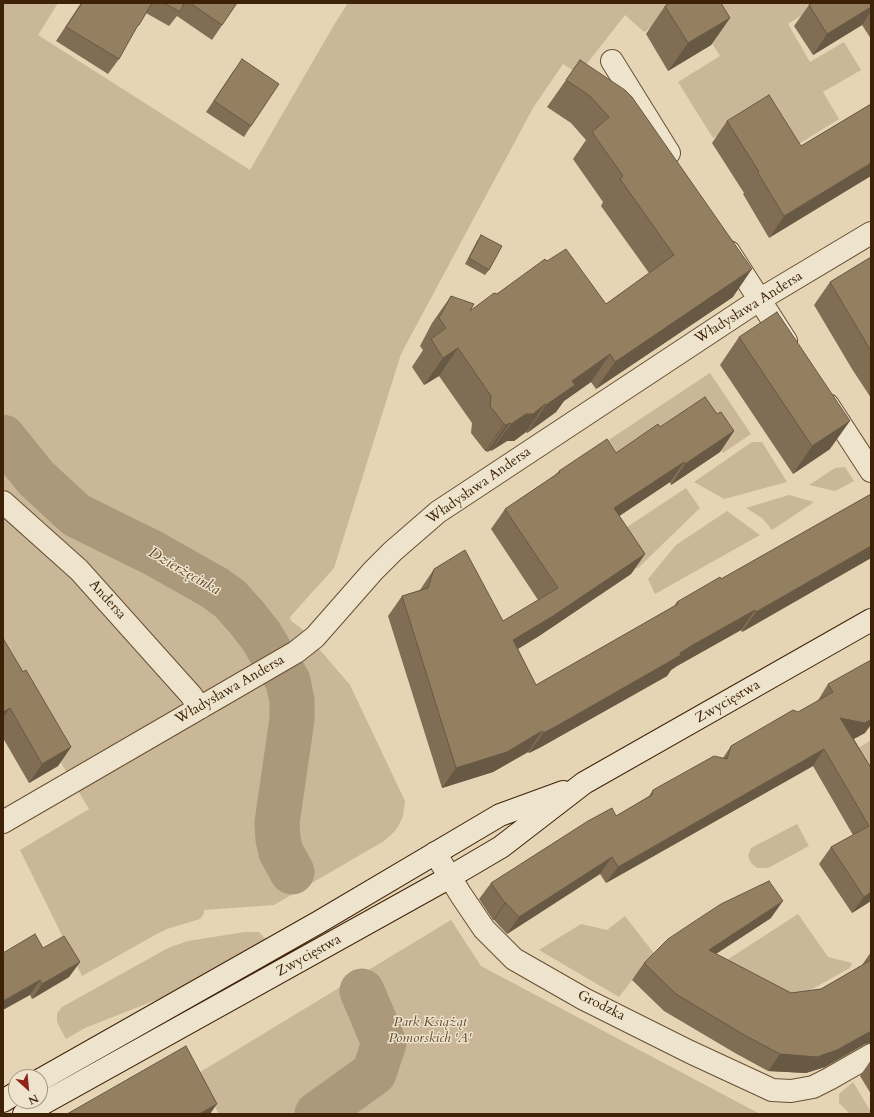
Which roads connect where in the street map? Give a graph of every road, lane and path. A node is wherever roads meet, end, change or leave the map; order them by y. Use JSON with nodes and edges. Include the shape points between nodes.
{"nodes":[{"id":1,"x":612,"y":61,"type":"dead end"},
{"id":2,"x":680,"y":172,"type":"edge"},
{"id":3,"x":871,"y":234,"type":"edge"},
{"id":4,"x":720,"y":236,"type":"edge"},
{"id":5,"x":759,"y":300,"type":"junction"},
{"id":6,"x":795,"y":355,"type":"edge"},
{"id":7,"x":816,"y":387,"type":"edge"},
{"id":8,"x":871,"y":471,"type":"edge"},
{"id":9,"x":3,"y":502,"type":"edge"},
{"id":10,"x":871,"y":620,"type":"edge"},
{"id":11,"x":200,"y":708,"type":"junction"},
{"id":12,"x":584,"y":783,"type":"junction"},
{"id":13,"x":3,"y":822,"type":"edge"},
{"id":14,"x":436,"y":853,"type":"junction"},
{"id":15,"x":450,"y":877,"type":"junction"},
{"id":16,"x":871,"y":1055,"type":"edge"},
{"id":17,"x":48,"y":1075,"type":"edge"},
{"id":18,"x":24,"y":1114,"type":"edge"}],
"edges":[{"from":1,"to":2,"type":"street"},
{"from":3,"to":5,"type":"street","name":"Władysława Andersa"},
{"from":4,"to":5,"type":"street"},
{"from":5,"to":6,"type":"street"},
{"from":5,"to":11,"type":"street","name":"Władysława Andersa","via":[[438,512],[393,551],[321,630],[296,652]]},
{"from":7,"to":8,"type":"street"},
{"from":9,"to":11,"type":"street","name":"Andersa","via":[[80,570]]},
{"from":10,"to":12,"type":"street","name":"Zwycięstwa"},
{"from":11,"to":13,"type":"street","name":"Władysława Andersa"},
{"from":12,"to":14,"type":"street","name":"Zwycięstwa","via":[[500,815]]},
{"from":12,"to":15,"type":"street","name":"Zwycięstwa","via":[[501,848]]},
{"from":14,"to":15,"type":"street","name":"Grodzka"},
{"from":14,"to":17,"type":"street","name":"Zwycięstwa"},
{"from":15,"to":16,"type":"street","name":"Grodzka","via":[[484,929],[514,959],[584,999],[772,1090],[791,1091],[813,1087]]},
{"from":15,"to":18,"type":"street","name":"Zwycięstwa"}]}
